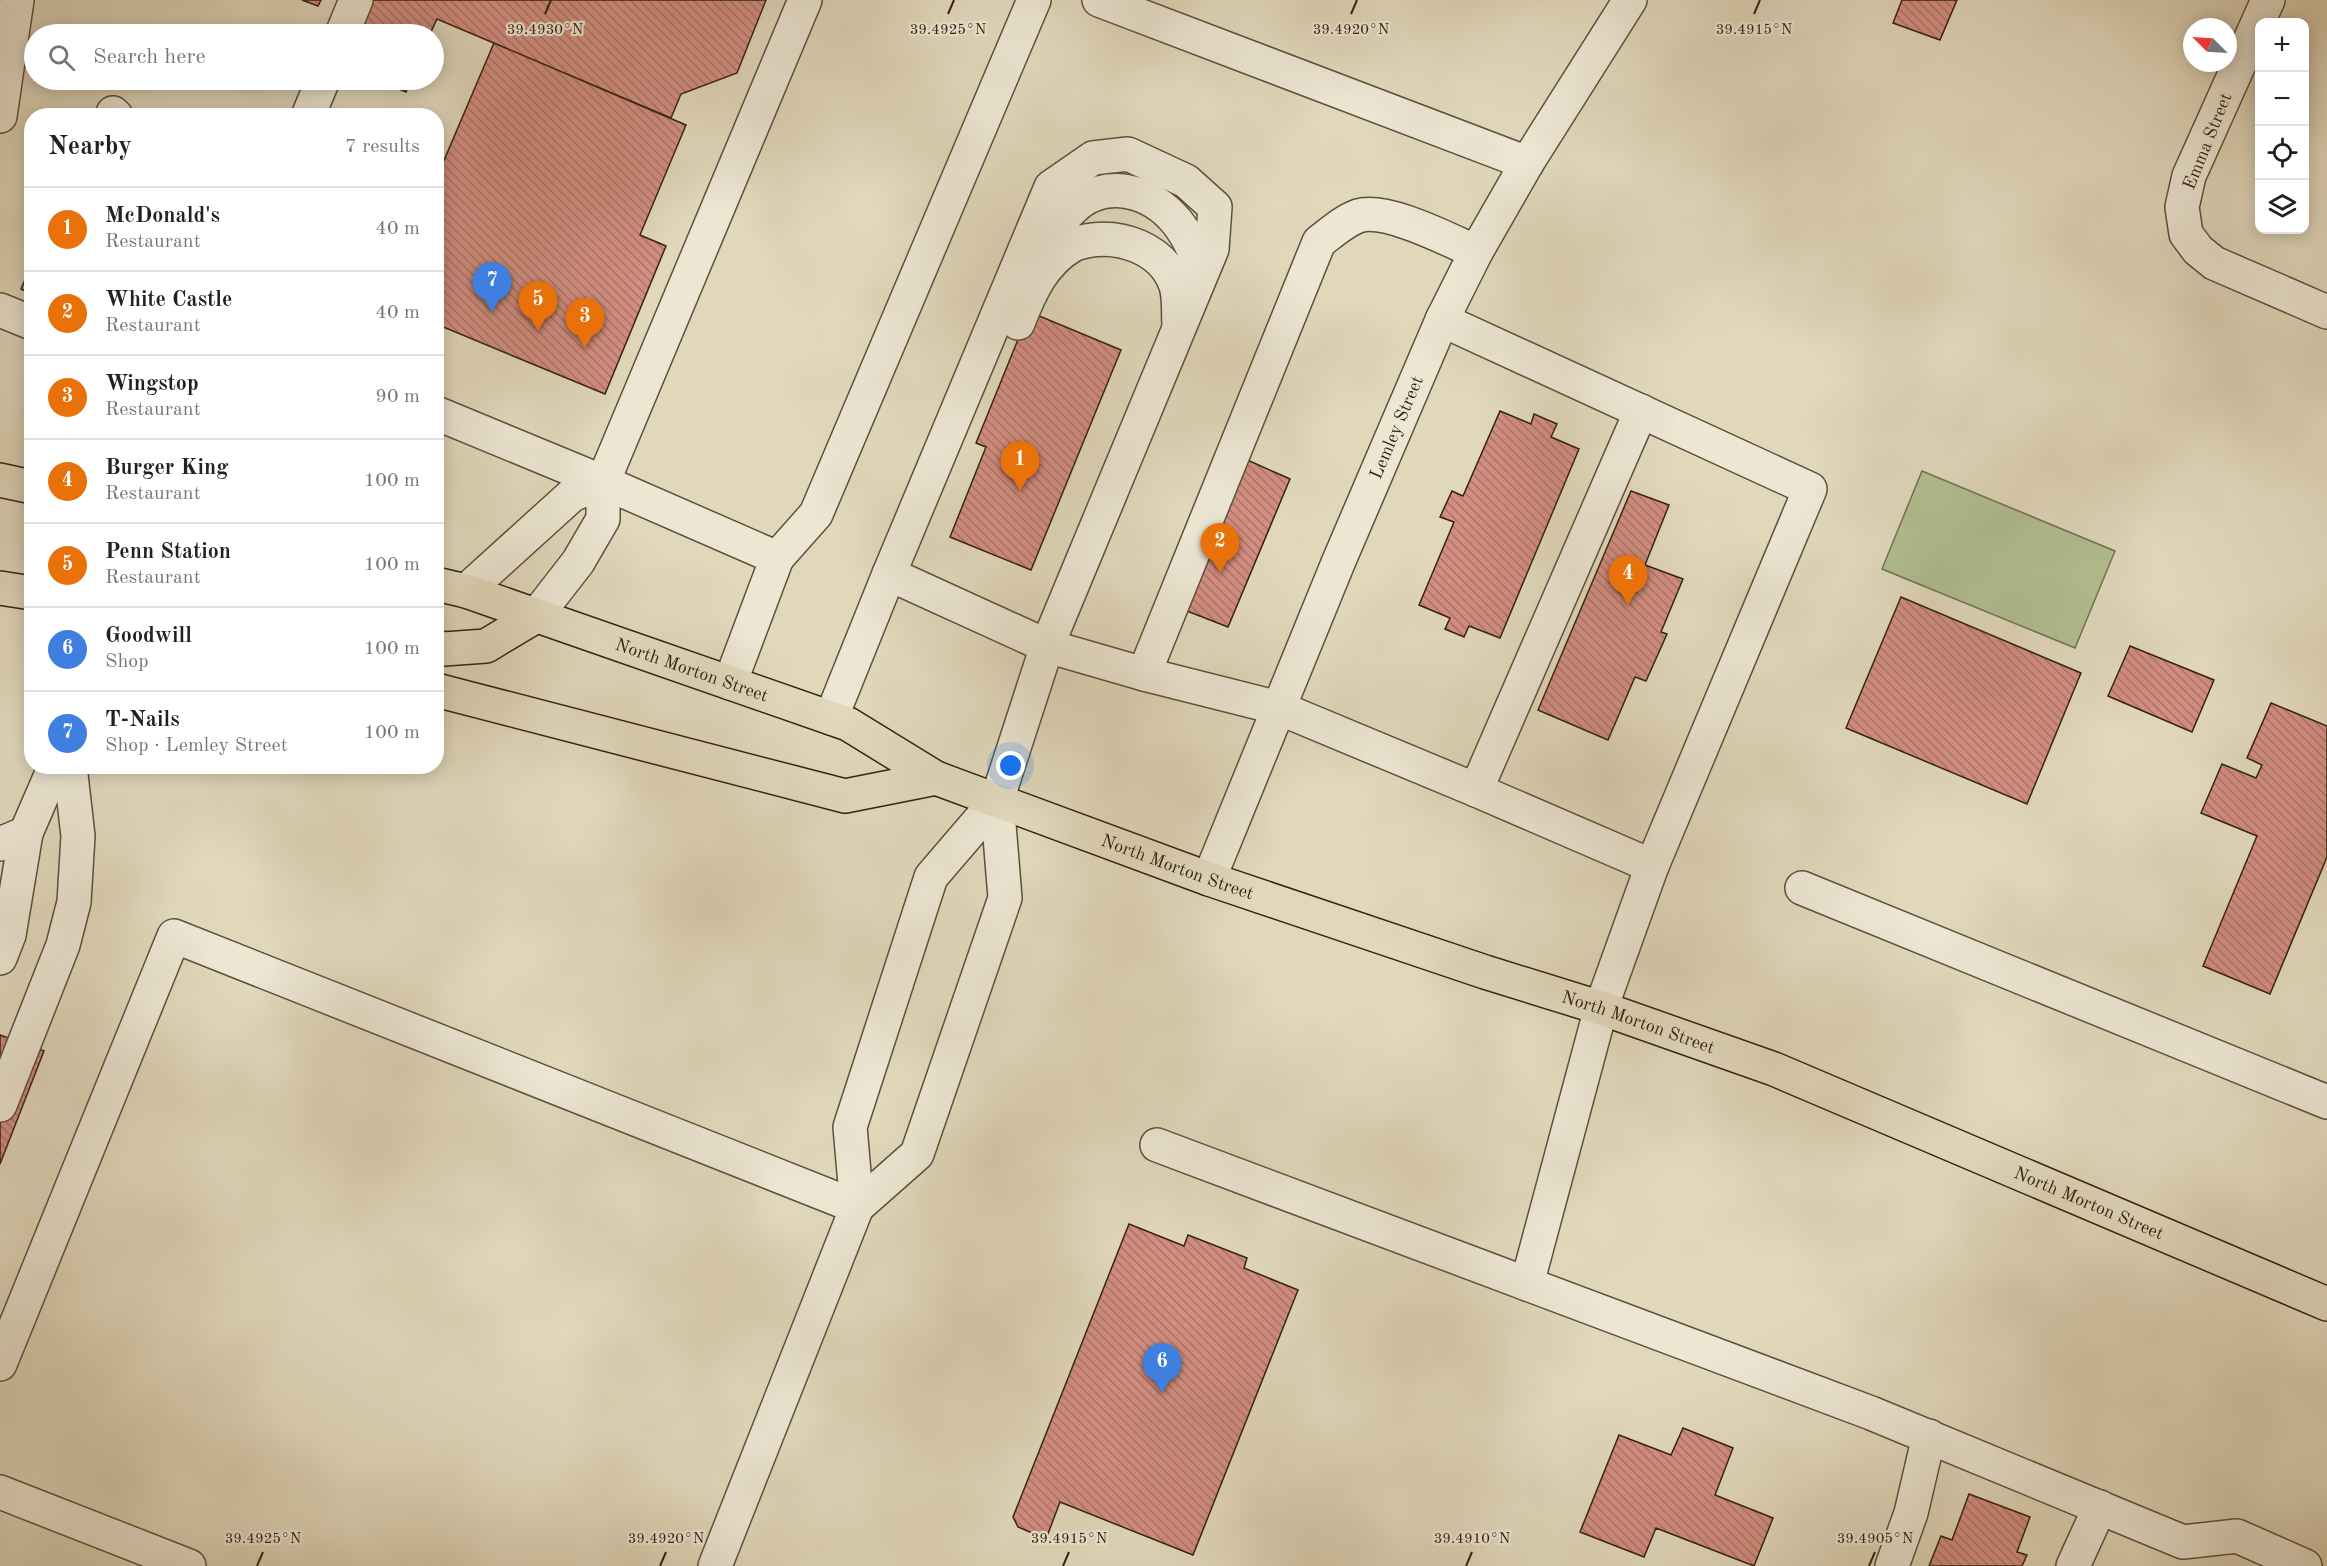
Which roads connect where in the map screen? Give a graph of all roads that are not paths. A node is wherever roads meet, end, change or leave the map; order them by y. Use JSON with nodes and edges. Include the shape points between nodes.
{"nodes":[{"id":1,"x":17,"y":0,"type":"edge"},
{"id":2,"x":356,"y":0,"type":"edge"},
{"id":3,"x":805,"y":0,"type":"edge"},
{"id":4,"x":1034,"y":0,"type":"edge"},
{"id":5,"x":1099,"y":0,"type":"edge"},
{"id":6,"x":1630,"y":0,"type":"edge"},
{"id":7,"x":2268,"y":0,"type":"edge"},
{"id":8,"x":1150,"y":9,"type":"edge"},
{"id":9,"x":346,"y":24,"type":"edge"},
{"id":10,"x":319,"y":90,"type":"edge"},
{"id":11,"x":311,"y":108,"type":"edge"},
{"id":12,"x":0,"y":116,"type":"edge"},
{"id":13,"x":1527,"y":163,"type":"junction"},
{"id":14,"x":1476,"y":252,"type":"junction"},
{"id":15,"x":1202,"y":271,"type":"junction"},
{"id":16,"x":1034,"y":284,"type":"junction"},
{"id":17,"x":0,"y":310,"type":"edge"},
{"id":18,"x":2327,"y":312,"type":"edge"},
{"id":19,"x":24,"y":320,"type":"edge"},
{"id":20,"x":1442,"y":320,"type":"junction"},
{"id":21,"x":1179,"y":327,"type":"junction"},
{"id":22,"x":1641,"y":411,"type":"junction"},
{"id":23,"x":444,"y":416,"type":"edge"},
{"id":24,"x":0,"y":480,"type":"edge"},
{"id":25,"x":603,"y":482,"type":"junction"},
{"id":26,"x":24,"y":485,"type":"edge"},
{"id":27,"x":902,"y":542,"type":"junction"},
{"id":28,"x":777,"y":558,"type":"junction"},
{"id":29,"x":889,"y":574,"type":"junction"},
{"id":30,"x":451,"y":587,"type":"edge"},
{"id":31,"x":0,"y":588,"type":"edge"},
{"id":32,"x":24,"y":592,"type":"edge"},
{"id":33,"x":536,"y":616,"type":"junction"},
{"id":34,"x":1047,"y":646,"type":"junction"},
{"id":35,"x":444,"y":649,"type":"edge"},
{"id":36,"x":1144,"y":674,"type":"junction"},
{"id":37,"x":730,"y":683,"type":"junction"},
{"id":38,"x":444,"y":692,"type":"edge"},
{"id":39,"x":1279,"y":708,"type":"junction"},
{"id":40,"x":831,"y":718,"type":"junction"},
{"id":41,"x":50,"y":774,"type":"edge"},
{"id":42,"x":71,"y":774,"type":"edge"},
{"id":43,"x":936,"y":778,"type":"junction"},
{"id":44,"x":1476,"y":790,"type":"junction"},
{"id":45,"x":998,"y":800,"type":"junction"},
{"id":46,"x":13,"y":839,"type":"edge"},
{"id":47,"x":1652,"y":866,"type":"junction"},
{"id":48,"x":1209,"y":879,"type":"junction"},
{"id":49,"x":1802,"y":888,"type":"dead end"},
{"id":50,"x":0,"y":958,"type":"edge"},
{"id":51,"x":1601,"y":1008,"type":"junction"},
{"id":52,"x":2327,"y":1102,"type":"edge"},
{"id":53,"x":0,"y":1105,"type":"edge"},
{"id":54,"x":1157,"y":1145,"type":"dead end"},
{"id":55,"x":857,"y":1207,"type":"junction"},
{"id":56,"x":1527,"y":1284,"type":"junction"},
{"id":57,"x":2327,"y":1304,"type":"edge"},
{"id":58,"x":0,"y":1364,"type":"edge"},
{"id":59,"x":1929,"y":1436,"type":"junction"},
{"id":60,"x":0,"y":1492,"type":"edge"},
{"id":61,"x":2100,"y":1507,"type":"junction"},
{"id":62,"x":2211,"y":1552,"type":"edge"},
{"id":63,"x":189,"y":1566,"type":"edge"},
{"id":64,"x":715,"y":1566,"type":"edge"},
{"id":65,"x":1892,"y":1566,"type":"edge"},
{"id":66,"x":2073,"y":1566,"type":"edge"},
{"id":67,"x":2305,"y":1566,"type":"edge"}],
"edges":[{"from":1,"to":12,"type":"street"},
{"from":2,"to":9,"type":"street"},
{"from":3,"to":25,"type":"street"},
{"from":4,"to":28,"type":"street","via":[[816,514]]},
{"from":5,"to":8,"type":"street"},
{"from":6,"to":13,"type":"street","name":"Lemley Street"},
{"from":7,"to":18,"type":"street","name":"Emma Street","via":[[2189,176],[2182,207],[2186,234],[2214,263]]},
{"from":8,"to":13,"type":"street"},
{"from":10,"to":11,"type":"street"},
{"from":13,"to":14,"type":"street","name":"Lemley Street"},
{"from":14,"to":20,"type":"street","name":"Lemley Street"},
{"from":14,"to":36,"type":"street","via":[[1401,220],[1376,215],[1358,216],[1319,242]]},
{"from":15,"to":16,"type":"street","via":[[1194,249],[1176,221],[1152,201],[1128,191],[1108,189],[1071,209],[1058,228]]},
{"from":15,"to":21,"type":"street"},
{"from":15,"to":27,"type":"street","via":[[1212,249],[1215,207],[1186,180],[1128,154],[1093,158],[1051,187]]},
{"from":16,"to":21,"type":"street","via":[[1074,244],[1098,239],[1125,241],[1146,250],[1166,266],[1176,285]]},
{"from":16,"to":27,"type":"street","via":[[957,470]]},
{"from":17,"to":19,"type":"street"},
{"from":20,"to":22,"type":"street"},
{"from":20,"to":39,"type":"street","name":"Lemley Street"},
{"from":21,"to":34,"type":"street"},
{"from":22,"to":44,"type":"street"},
{"from":22,"to":47,"type":"street","via":[[1810,489]]},
{"from":23,"to":25,"type":"street"},
{"from":24,"to":26,"type":"main road"},
{"from":25,"to":28,"type":"street"},
{"from":25,"to":30,"type":"street","via":[[572,495]]},
{"from":25,"to":33,"type":"street","via":[[603,519],[578,562]]},
{"from":27,"to":29,"type":"street"},
{"from":28,"to":37,"type":"street"},
{"from":29,"to":34,"type":"street"},
{"from":29,"to":40,"type":"street"},
{"from":30,"to":33,"type":"main road","name":"North Morton Street"},
{"from":31,"to":32,"type":"main road"},
{"from":33,"to":35,"type":"main road","via":[[486,646]]},
{"from":33,"to":37,"type":"main road","name":"North Morton Street"},
{"from":34,"to":36,"type":"street"},
{"from":34,"to":45,"type":"street"},
{"from":36,"to":39,"type":"street"},
{"from":37,"to":40,"type":"main road","name":"North Morton Street"},
{"from":38,"to":43,"type":"main road","via":[[845,796]]},
{"from":39,"to":44,"type":"street"},
{"from":39,"to":48,"type":"street","name":"Lemley Street"},
{"from":40,"to":43,"type":"main road","name":"North Morton Street","via":[[848,724]]},
{"from":41,"to":46,"type":"street"},
{"from":42,"to":53,"type":"street","via":[[78,836],[74,902],[63,945]]},
{"from":43,"to":45,"type":"main road","name":"North Morton Street"},
{"from":44,"to":47,"type":"street"},
{"from":45,"to":48,"type":"main road","name":"North Morton Street"},
{"from":45,"to":55,"type":"street","via":[[931,877],[850,1127]]},
{"from":45,"to":55,"type":"street","via":[[1005,898],[917,1154]]},
{"from":46,"to":50,"type":"street","via":[[9,935]]},
{"from":47,"to":51,"type":"street"},
{"from":48,"to":51,"type":"main road","name":"North Morton Street"},
{"from":49,"to":52,"type":"street"},
{"from":51,"to":56,"type":"street"},
{"from":51,"to":57,"type":"main road","name":"North Morton Street","via":[[1774,1068]]},
{"from":54,"to":56,"type":"street"},
{"from":55,"to":58,"type":"street","via":[[174,936]]},
{"from":55,"to":64,"type":"street"},
{"from":56,"to":59,"type":"street"},
{"from":59,"to":61,"type":"street"},
{"from":59,"to":65,"type":"street","via":[[1911,1513]]},
{"from":60,"to":63,"type":"street"},
{"from":61,"to":62,"type":"street"},
{"from":61,"to":66,"type":"street"},
{"from":62,"to":67,"type":"street","via":[[2237,1536]]}]}
